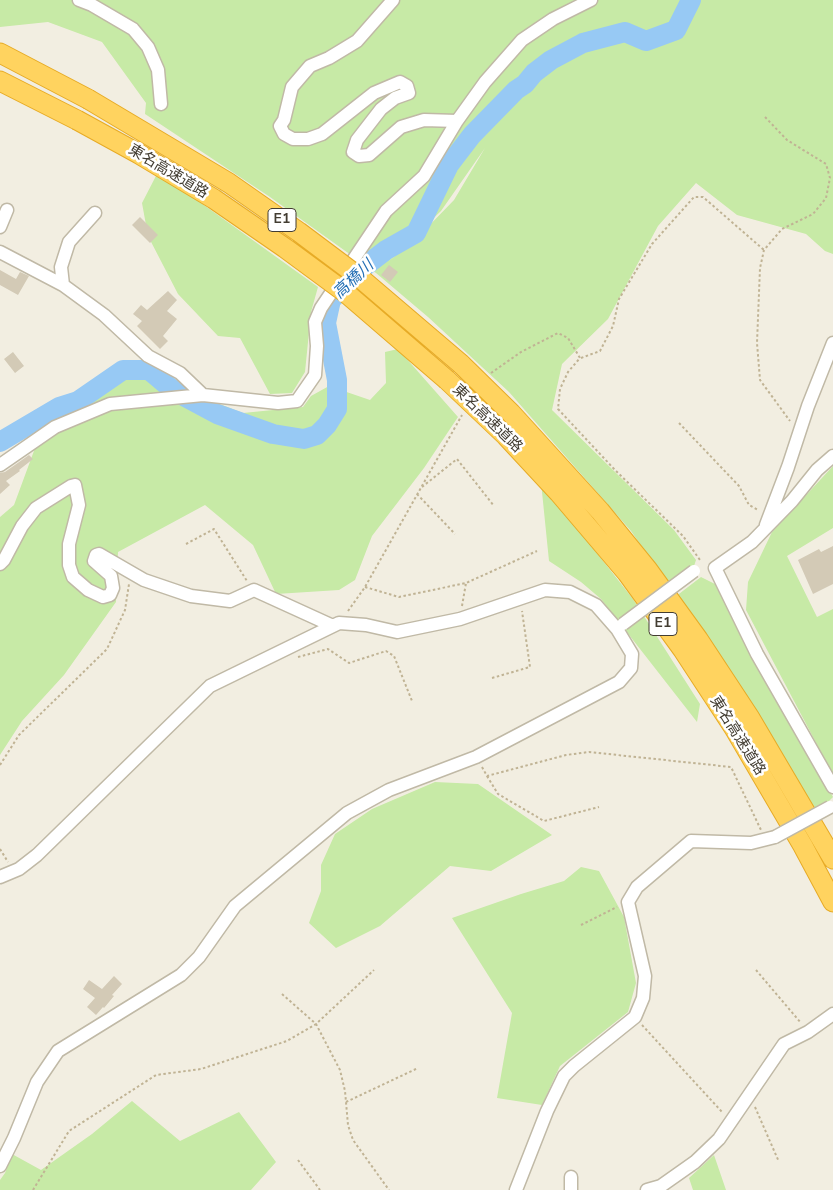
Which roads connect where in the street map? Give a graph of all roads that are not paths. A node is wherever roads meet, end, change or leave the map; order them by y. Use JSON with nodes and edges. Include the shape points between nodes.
{"nodes":[{"id":1,"x":79,"y":0,"type":"edge"},
{"id":2,"x":392,"y":0,"type":"edge"},
{"id":3,"x":591,"y":0,"type":"edge"},
{"id":4,"x":0,"y":53,"type":"edge"},
{"id":5,"x":0,"y":81,"type":"edge"},
{"id":6,"x":161,"y":104,"type":"dead end"},
{"id":7,"x":457,"y":121,"type":"junction"},
{"id":8,"x":7,"y":210,"type":"dead end"},
{"id":9,"x":95,"y":214,"type":"dead end"},
{"id":10,"x":0,"y":227,"type":"edge"},
{"id":11,"x":0,"y":252,"type":"edge"},
{"id":12,"x":63,"y":285,"type":"junction"},
{"id":13,"x":833,"y":344,"type":"edge"},
{"id":14,"x":203,"y":395,"type":"junction"},
{"id":15,"x":833,"y":456,"type":"edge"},
{"id":16,"x":0,"y":465,"type":"edge"},
{"id":17,"x":764,"y":530,"type":"junction"},
{"id":18,"x":0,"y":564,"type":"edge"},
{"id":19,"x":705,"y":569,"type":"junction"},
{"id":20,"x":336,"y":624,"type":"junction"},
{"id":21,"x":620,"y":627,"type":"junction"},
{"id":22,"x":833,"y":787,"type":"edge"},
{"id":23,"x":832,"y":806,"type":"edge"},
{"id":24,"x":833,"y":860,"type":"edge"},
{"id":25,"x":0,"y":877,"type":"edge"},
{"id":26,"x":833,"y":902,"type":"edge"},
{"id":27,"x":833,"y":1014,"type":"edge"},
{"id":28,"x":0,"y":1166,"type":"edge"},
{"id":29,"x":571,"y":1177,"type":"dead end"},
{"id":30,"x":516,"y":1190,"type":"edge"},
{"id":31,"x":571,"y":1190,"type":"edge"},
{"id":32,"x":647,"y":1190,"type":"edge"}],
"edges":[{"from":1,"to":6,"type":"street","via":[[132,29],[148,46],[158,70]]},
{"from":2,"to":7,"type":"street","via":[[357,41],[310,66],[292,88],[280,126],[284,134],[293,139],[308,139],[322,134],[374,93],[400,82],[408,86],[409,94],[395,98],[381,109],[357,140],[354,152],[359,156],[369,155],[401,127],[424,120]]},
{"from":3,"to":7,"type":"street","via":[[553,19],[522,40],[484,82]]},
{"from":4,"to":24,"type":"highway","name":"東名高速道路","number":"E1","bridge":true,"via":[[148,133],[229,183],[299,232],[359,277],[461,364],[511,412],[600,511],[698,639],[750,718]]},
{"from":5,"to":26,"type":"highway","name":"東名高速道路","number":"E1","bridge":true,"via":[[139,154],[214,199],[285,248],[346,293],[506,436],[559,493],[632,581],[683,650],[734,728]]},
{"from":7,"to":14,"type":"street","via":[[424,176],[386,212],[321,308],[315,322],[315,375],[297,401],[278,404]]},
{"from":8,"to":10,"type":"street"},
{"from":9,"to":12,"type":"street","via":[[70,242],[61,267]]},
{"from":11,"to":12,"type":"street"},
{"from":12,"to":14,"type":"street","via":[[104,315],[148,356],[180,373]]},
{"from":13,"to":17,"type":"street"},
{"from":14,"to":16,"type":"street","via":[[110,404],[55,427]]},
{"from":15,"to":17,"type":"street"},
{"from":17,"to":19,"type":"street","via":[[752,542]]},
{"from":18,"to":20,"type":"street","via":[[36,508],[75,485],[79,505],[69,544],[69,565],[73,577],[88,590],[103,597],[110,595],[113,588],[111,576],[94,561],[99,554],[144,580],[191,596],[230,600],[254,590]]},
{"from":19,"to":21,"type":"street","bridge":true},
{"from":19,"to":22,"type":"street"},
{"from":20,"to":21,"type":"street","via":[[366,625],[397,632],[460,619],[545,590],[570,592],[596,605]]},
{"from":20,"to":25,"type":"street","via":[[210,686],[37,855]]},
{"from":21,"to":28,"type":"street","via":[[632,654],[631,668],[619,682],[476,757],[389,790],[350,810],[235,906],[199,957],[181,975],[58,1051],[37,1082]]},
{"from":23,"to":30,"type":"street","bridge":true,"via":[[771,839],[750,843],[691,841],[637,887],[628,902],[645,976],[643,998],[635,1017],[564,1076]]},
{"from":27,"to":32,"type":"street","via":[[784,1044],[719,1139],[695,1162],[661,1186]]},
{"from":29,"to":31,"type":"street"}]}
